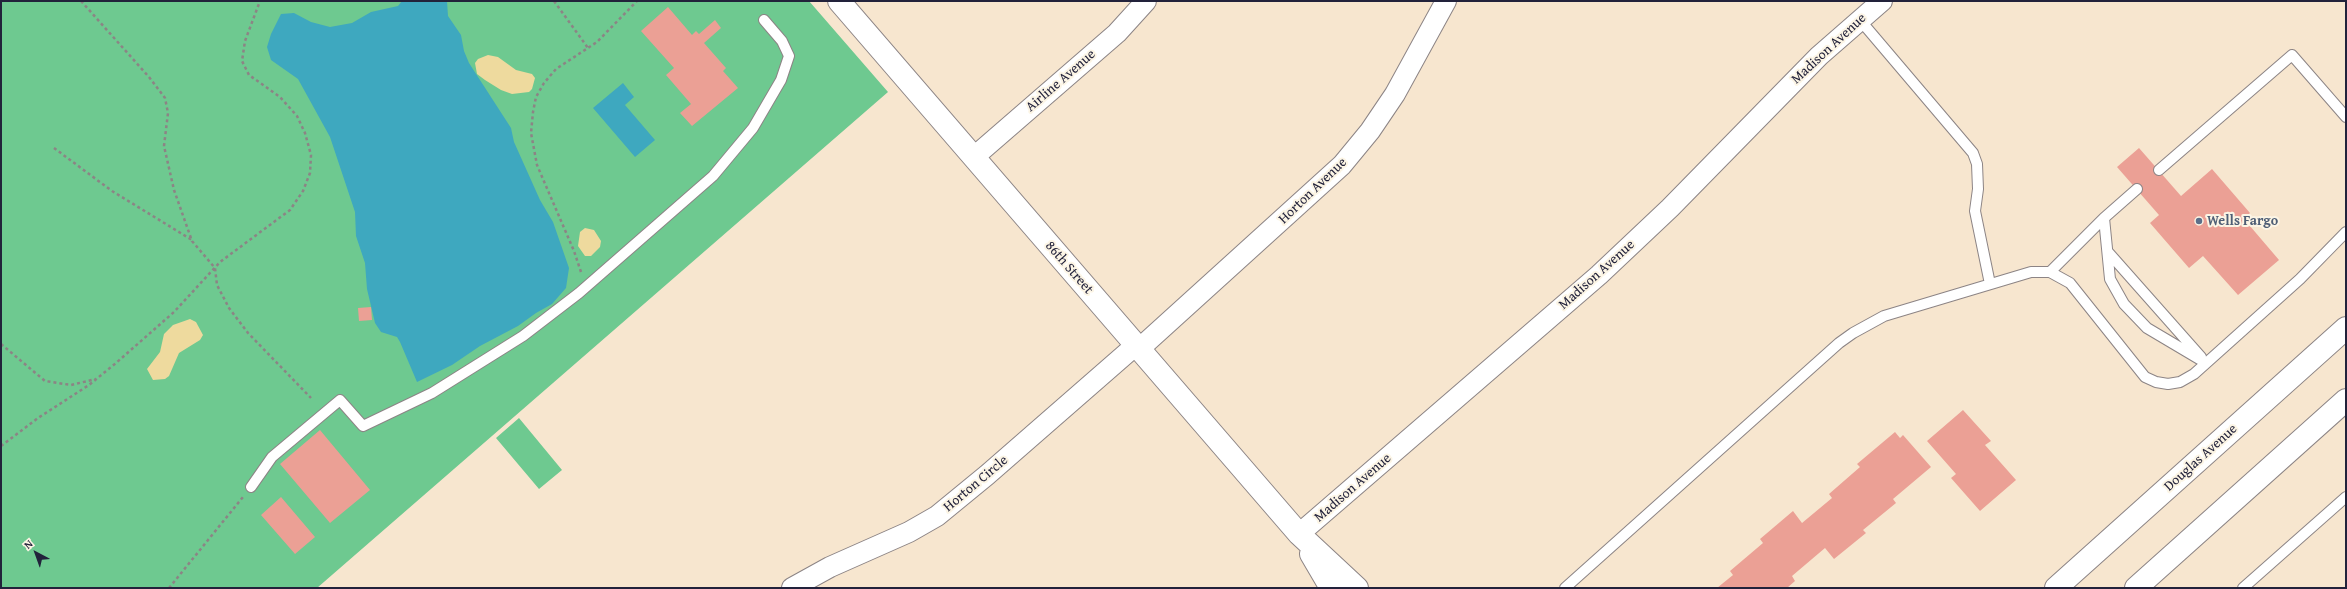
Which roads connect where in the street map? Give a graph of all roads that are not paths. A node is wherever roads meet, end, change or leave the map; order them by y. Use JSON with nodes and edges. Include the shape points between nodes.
{"nodes":[{"id":1,"x":839,"y":1,"type":"edge"},
{"id":2,"x":1146,"y":1,"type":"edge"},
{"id":3,"x":1446,"y":1,"type":"edge"},
{"id":4,"x":1867,"y":9,"type":"edge"},
{"id":5,"x":764,"y":20,"type":"dead end"},
{"id":6,"x":2346,"y":117,"type":"edge"},
{"id":7,"x":974,"y":157,"type":"junction"},
{"id":8,"x":2159,"y":170,"type":"dead end"},
{"id":9,"x":2137,"y":189,"type":"dead end"},
{"id":10,"x":2104,"y":218,"type":"junction"},
{"id":11,"x":2346,"y":232,"type":"edge"},
{"id":12,"x":2108,"y":252,"type":"junction"},
{"id":13,"x":2050,"y":272,"type":"junction"},
{"id":14,"x":1990,"y":284,"type":"junction"},
{"id":15,"x":2346,"y":328,"type":"edge"},
{"id":16,"x":1138,"y":347,"type":"junction"},
{"id":17,"x":2206,"y":363,"type":"junction"},
{"id":18,"x":2346,"y":400,"type":"edge"},
{"id":19,"x":251,"y":487,"type":"road end"},
{"id":20,"x":2163,"y":493,"type":"junction"},
{"id":21,"x":2346,"y":497,"type":"edge"},
{"id":22,"x":1299,"y":534,"type":"junction"},
{"id":23,"x":792,"y":588,"type":"edge"},
{"id":24,"x":1331,"y":588,"type":"edge"},
{"id":25,"x":1357,"y":588,"type":"edge"},
{"id":26,"x":1565,"y":588,"type":"edge"},
{"id":27,"x":2056,"y":588,"type":"edge"},
{"id":28,"x":2080,"y":588,"type":"edge"},
{"id":29,"x":2136,"y":588,"type":"edge"},
{"id":30,"x":2243,"y":588,"type":"edge"}],
"edges":[{"from":1,"to":7,"type":"main road","name":"86th Street"},
{"from":2,"to":7,"type":"street","name":"Airline Avenue","via":[[1117,33]]},
{"from":3,"to":16,"type":"street","name":"Horton Avenue","via":[[1395,94],[1370,131],[1342,165],[1310,197]]},
{"from":4,"to":14,"type":"lane","via":[[1974,153],[1978,164],[1975,211]]},
{"from":4,"to":22,"type":"street","name":"Madison Avenue","via":[[1670,208],[1599,275]]},
{"from":5,"to":19,"type":"lane","via":[[782,41],[789,56],[780,80],[753,128],[722,167],[579,293],[523,336],[432,393],[363,426],[340,400],[272,457]]},
{"from":6,"to":8,"type":"lane","via":[[2292,55]]},
{"from":7,"to":16,"type":"main road","name":"86th Street"},
{"from":9,"to":10,"type":"lane"},
{"from":10,"to":12,"type":"lane"},
{"from":10,"to":13,"type":"lane"},
{"from":11,"to":17,"type":"lane","via":[[2300,279]]},
{"from":12,"to":17,"type":"lane"},
{"from":12,"to":17,"type":"lane","via":[[2110,279],[2124,304],[2148,328]]},
{"from":13,"to":14,"type":"lane","via":[[2031,272]]},
{"from":13,"to":17,"type":"lane","via":[[2070,283],[2145,377],[2168,384],[2180,382]]},
{"from":14,"to":26,"type":"lane","via":[[1884,316],[1853,333]]},
{"from":15,"to":20,"type":"main road","name":"Douglas Avenue"},
{"from":16,"to":22,"type":"main road","name":"86th Street"},
{"from":16,"to":23,"type":"street","name":"Horton Circle","via":[[937,516]]},
{"from":18,"to":29,"type":"main road"},
{"from":20,"to":27,"type":"main road","name":"Douglas Avenue"},
{"from":20,"to":28,"type":"main road","via":[[2152,513],[2085,575]]},
{"from":21,"to":30,"type":"lane"},
{"from":22,"to":24,"type":"main road","name":"86th Street"},
{"from":22,"to":25,"type":"main road","name":"86th Street"}]}
